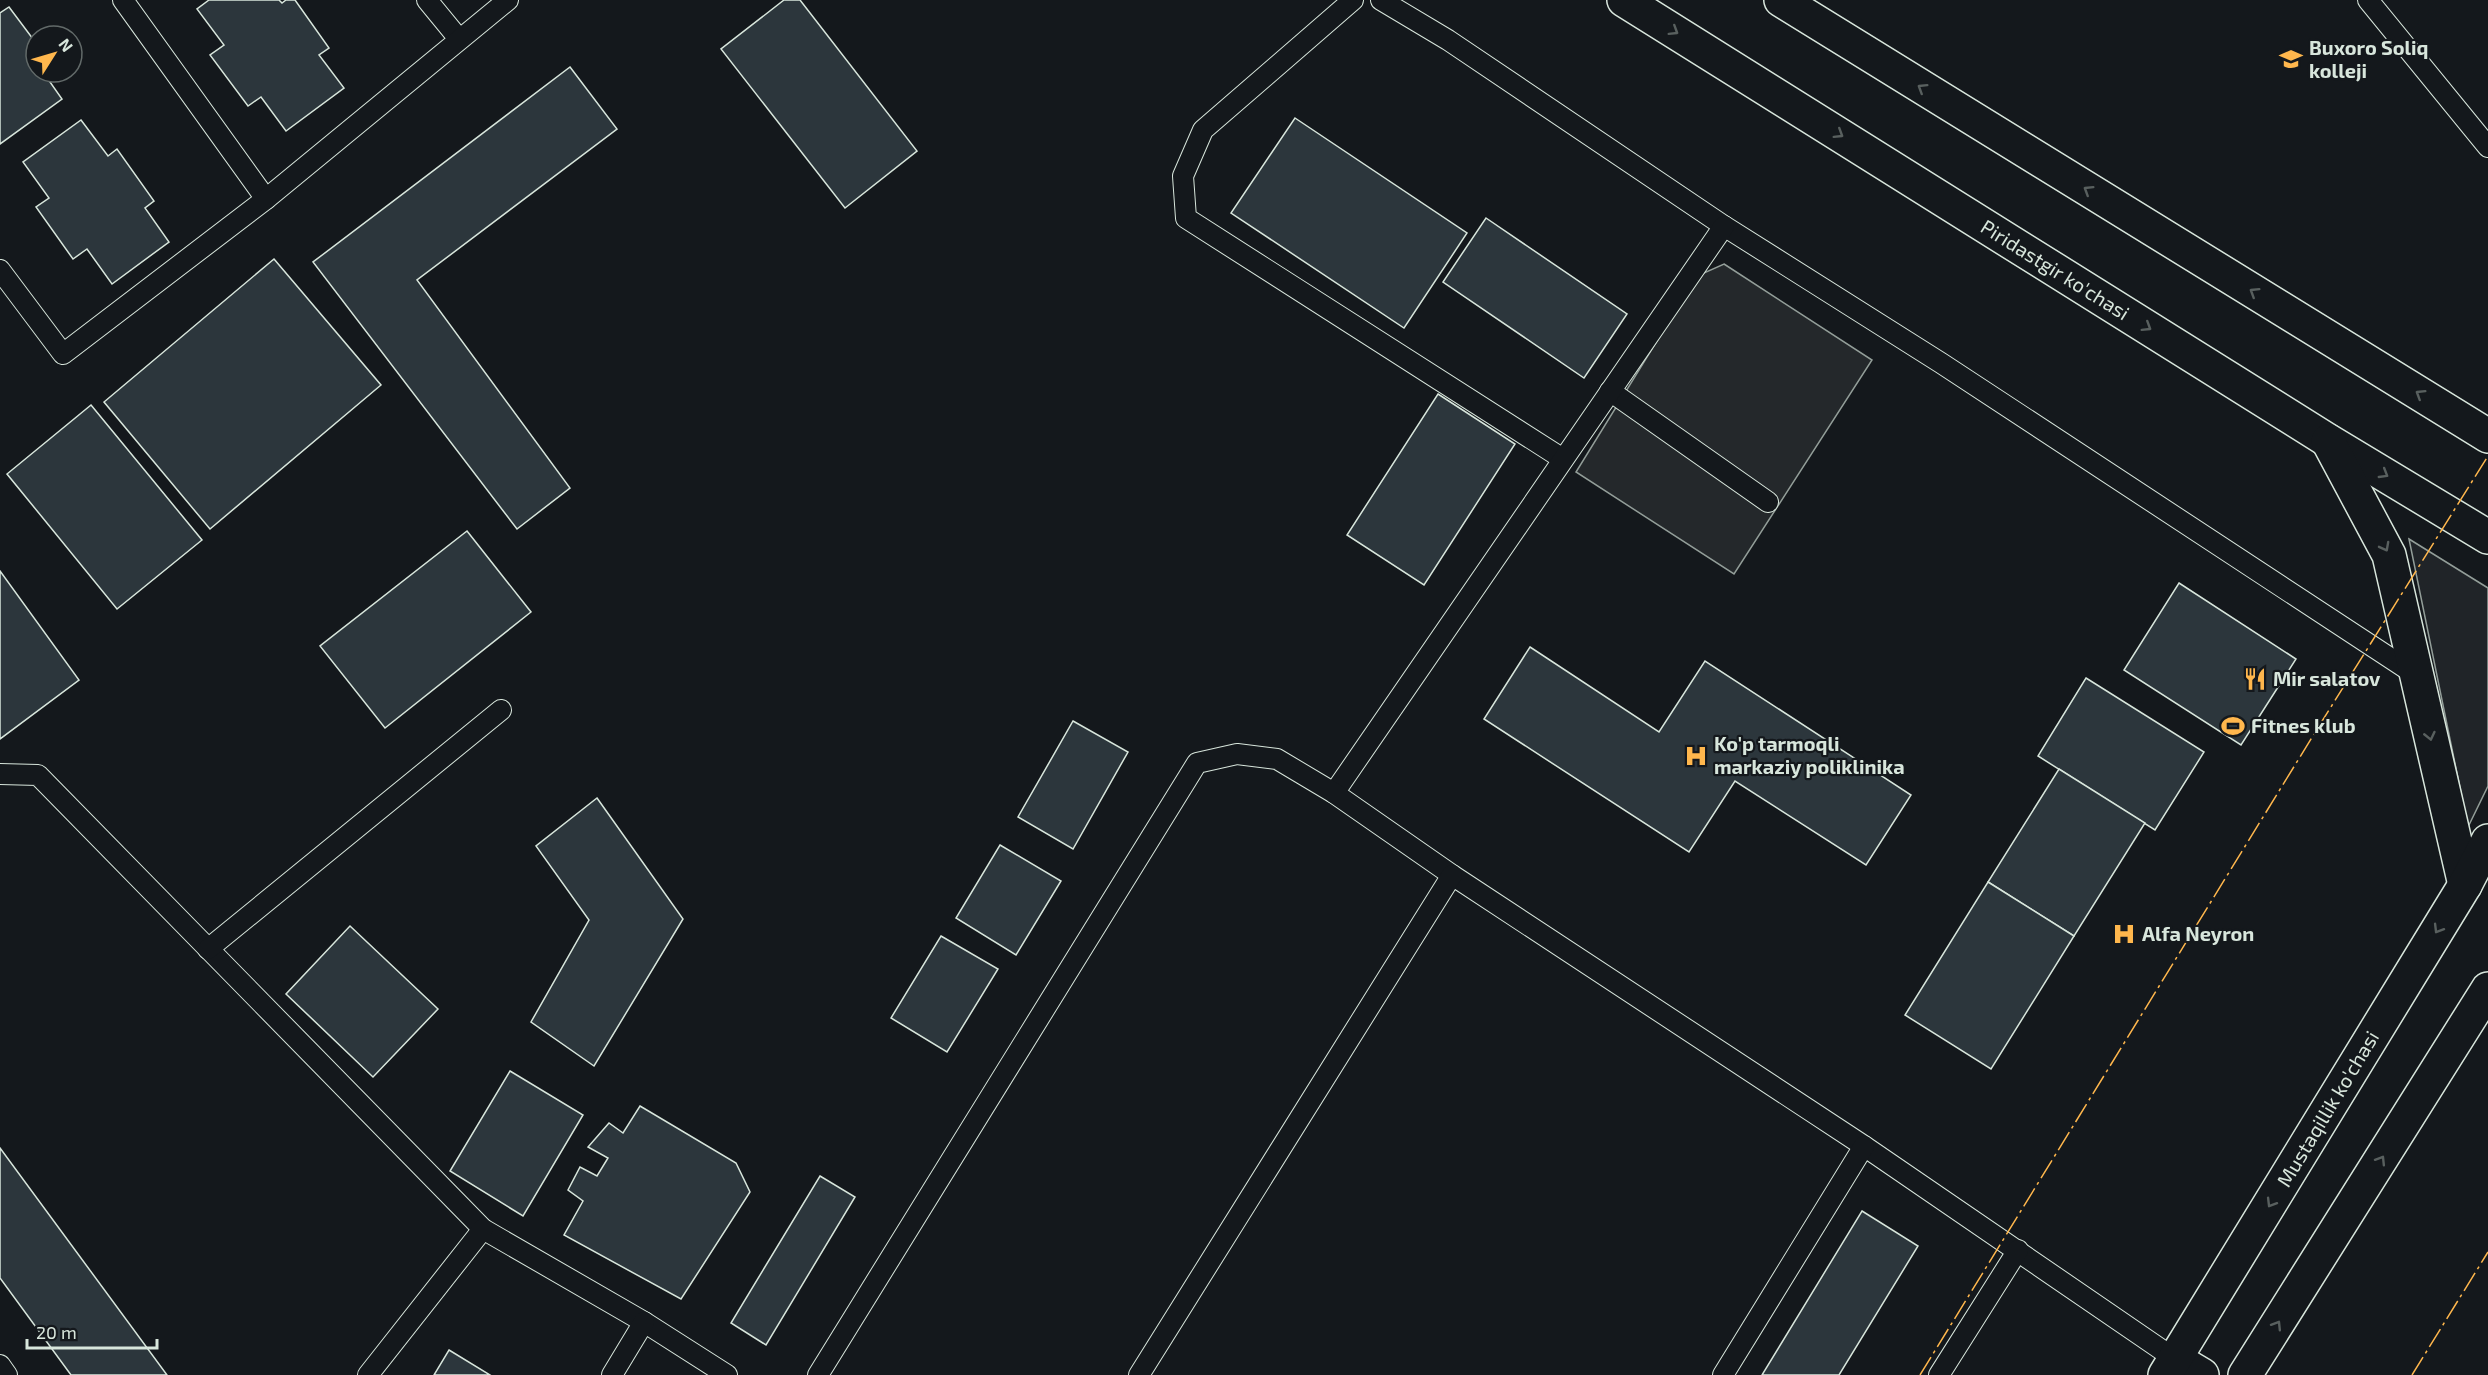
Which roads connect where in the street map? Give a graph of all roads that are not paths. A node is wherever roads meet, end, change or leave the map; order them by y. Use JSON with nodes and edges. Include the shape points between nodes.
{"nodes":[{"id":1,"x":123,"y":0,"type":"edge"},
{"id":2,"x":427,"y":0,"type":"edge"},
{"id":3,"x":508,"y":0,"type":"edge"},
{"id":4,"x":1353,"y":0,"type":"edge"},
{"id":5,"x":1382,"y":0,"type":"edge"},
{"id":6,"x":1624,"y":0,"type":"edge"},
{"id":7,"x":1781,"y":0,"type":"edge"},
{"id":8,"x":2367,"y":0,"type":"edge"},
{"id":9,"x":459,"y":39,"type":"junction"},
{"id":10,"x":2488,"y":147,"type":"edge"},
{"id":11,"x":266,"y":200,"type":"junction"},
{"id":12,"x":1724,"y":226,"type":"junction"},
{"id":13,"x":0,"y":270,"type":"edge"},
{"id":14,"x":1610,"y":391,"type":"junction"},
{"id":15,"x":2473,"y":415,"type":"edge"},
{"id":16,"x":2488,"y":436,"type":"edge"},
{"id":17,"x":2327,"y":440,"type":"junction"},
{"id":18,"x":1563,"y":459,"type":"junction"},
{"id":19,"x":1768,"y":502,"type":"dead end"},
{"id":20,"x":2488,"y":537,"type":"edge"},
{"id":21,"x":2416,"y":675,"type":"junction"},
{"id":22,"x":501,"y":710,"type":"dead end"},
{"id":23,"x":0,"y":774,"type":"edge"},
{"id":24,"x":1334,"y":793,"type":"junction"},
{"id":25,"x":2488,"y":842,"type":"edge"},
{"id":26,"x":1452,"y":875,"type":"junction"},
{"id":27,"x":2464,"y":885,"type":"junction"},
{"id":28,"x":208,"y":949,"type":"junction"},
{"id":29,"x":2484,"y":1006,"type":"edge"},
{"id":30,"x":1864,"y":1146,"type":"junction"},
{"id":31,"x":483,"y":1229,"type":"junction"},
{"id":32,"x":2018,"y":1250,"type":"junction"},
{"id":33,"x":644,"y":1322,"type":"junction"},
{"id":34,"x":0,"y":1365,"type":"edge"},
{"id":35,"x":2181,"y":1370,"type":"edge"},
{"id":36,"x":8,"y":1375,"type":"edge"},
{"id":37,"x":368,"y":1375,"type":"edge"},
{"id":38,"x":612,"y":1375,"type":"edge"},
{"id":39,"x":727,"y":1375,"type":"edge"},
{"id":40,"x":818,"y":1375,"type":"edge"},
{"id":41,"x":1139,"y":1375,"type":"edge"},
{"id":42,"x":1723,"y":1375,"type":"edge"},
{"id":43,"x":1939,"y":1375,"type":"edge"},
{"id":44,"x":2246,"y":1375,"type":"edge"}],
"edges":[{"from":1,"to":11,"type":"lane"},
{"from":2,"to":9,"type":"lane"},
{"from":3,"to":9,"type":"lane"},
{"from":4,"to":18,"type":"lane","via":[[1203,130],[1183,176],[1186,218]]},
{"from":5,"to":12,"type":"lane","via":[[1448,40]]},
{"from":6,"to":17,"type":"main road","name":"Piridastgir ko'chasi","one_way":true},
{"from":15,"to":7,"type":"main road","one_way":true},
{"from":8,"to":10,"type":"lane"},
{"from":9,"to":11,"type":"lane"},
{"from":11,"to":13,"type":"lane","via":[[63,354]]},
{"from":12,"to":14,"type":"lane"},
{"from":12,"to":21,"type":"lane","via":[[1941,363]]},
{"from":14,"to":18,"type":"lane"},
{"from":14,"to":19,"type":"lane"},
{"from":15,"to":16,"type":"main road"},
{"from":17,"to":20,"type":"main road","name":"Piridastgir ko'chasi","one_way":true},
{"from":17,"to":21,"type":"main road","one_way":true,"via":[[2389,555]]},
{"from":18,"to":24,"type":"lane"},
{"from":21,"to":27,"type":"main road","one_way":true},
{"from":22,"to":28,"type":"lane"},
{"from":23,"to":28,"type":"lane","via":[[38,775]]},
{"from":24,"to":26,"type":"lane"},
{"from":24,"to":40,"type":"lane","via":[[1277,759],[1237,753],[1197,763]]},
{"from":25,"to":27,"type":"main road","name":"Mustaqillik ko'chasi"},
{"from":26,"to":30,"type":"lane"},
{"from":26,"to":41,"type":"lane"},
{"from":27,"to":35,"type":"main road","name":"Mustaqillik ko'chasi","one_way":true},
{"from":28,"to":31,"type":"lane"},
{"from":44,"to":29,"type":"main road","one_way":true},
{"from":30,"to":32,"type":"lane"},
{"from":30,"to":42,"type":"lane"},
{"from":31,"to":33,"type":"lane"},
{"from":31,"to":37,"type":"lane"},
{"from":32,"to":35,"type":"lane"},
{"from":32,"to":43,"type":"lane"},
{"from":33,"to":38,"type":"lane"},
{"from":33,"to":39,"type":"lane"},
{"from":34,"to":36,"type":"lane"}]}
